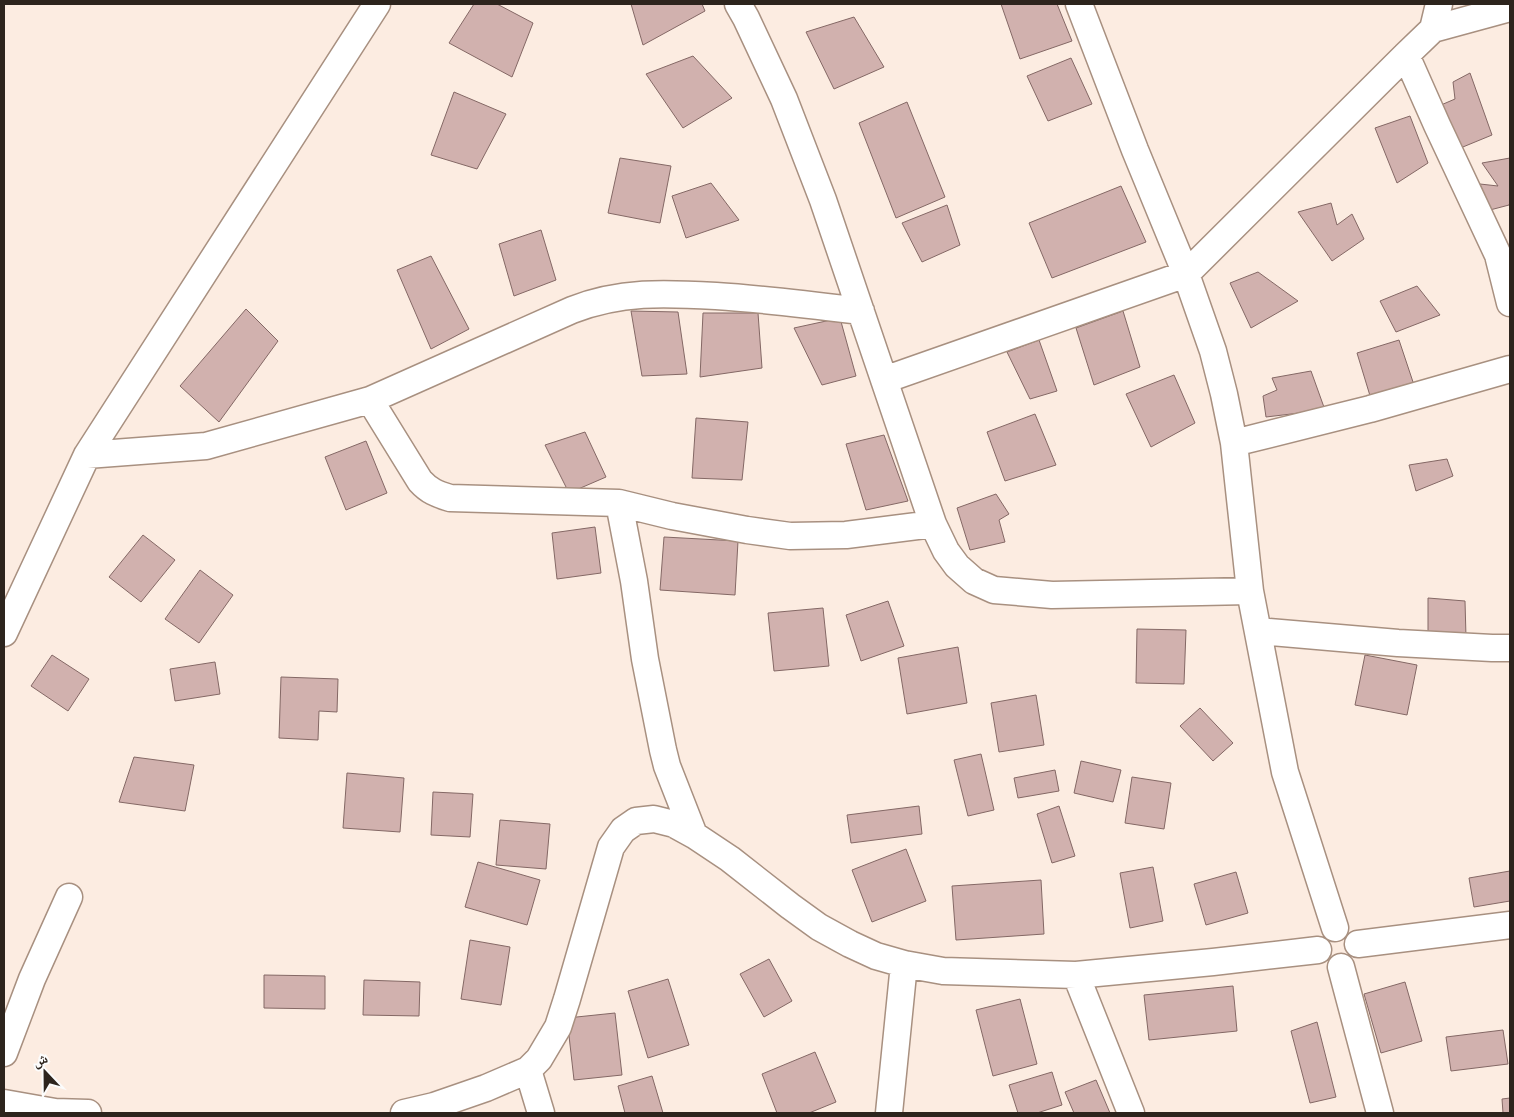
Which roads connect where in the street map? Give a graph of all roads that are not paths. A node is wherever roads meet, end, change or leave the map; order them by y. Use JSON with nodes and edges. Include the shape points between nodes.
{"nodes":[{"id":1,"x":377,"y":4,"type":"edge"},
{"id":2,"x":738,"y":4,"type":"edge"},
{"id":3,"x":1079,"y":4,"type":"edge"},
{"id":4,"x":1439,"y":4,"type":"edge"},
{"id":5,"x":1510,"y":8,"type":"edge"},
{"id":6,"x":1434,"y":30,"type":"junction"},
{"id":7,"x":1406,"y":55,"type":"junction"},
{"id":8,"x":1186,"y":274,"type":"junction"},
{"id":9,"x":1510,"y":303,"type":"edge"},
{"id":10,"x":861,"y":311,"type":"junction"},
{"id":11,"x":1510,"y":369,"type":"edge"},
{"id":12,"x":884,"y":380,"type":"junction"},
{"id":13,"x":370,"y":400,"type":"junction"},
{"id":14,"x":1234,"y":443,"type":"junction"},
{"id":15,"x":87,"y":455,"type":"junction"},
{"id":16,"x":619,"y":503,"type":"junction"},
{"id":17,"x":933,"y":524,"type":"junction"},
{"id":18,"x":1250,"y":591,"type":"junction"},
{"id":19,"x":1258,"y":631,"type":"junction"},
{"id":20,"x":4,"y":633,"type":"edge"},
{"id":21,"x":1510,"y":648,"type":"edge"},
{"id":22,"x":694,"y":835,"type":"junction"},
{"id":23,"x":69,"y":897,"type":"dead end"},
{"id":24,"x":1510,"y":925,"type":"edge"},
{"id":25,"x":1334,"y":928,"type":"junction"},
{"id":26,"x":1358,"y":944,"type":"junction"},
{"id":27,"x":1318,"y":950,"type":"junction"},
{"id":28,"x":904,"y":964,"type":"junction"},
{"id":29,"x":1341,"y":967,"type":"junction"},
{"id":30,"x":1076,"y":975,"type":"junction"},
{"id":31,"x":4,"y":1053,"type":"edge"},
{"id":32,"x":528,"y":1070,"type":"junction"},
{"id":33,"x":4,"y":1103,"type":"edge"},
{"id":34,"x":88,"y":1113,"type":"edge"},
{"id":35,"x":404,"y":1113,"type":"edge"},
{"id":36,"x":541,"y":1113,"type":"edge"},
{"id":37,"x":889,"y":1113,"type":"edge"},
{"id":38,"x":1131,"y":1113,"type":"edge"},
{"id":39,"x":1380,"y":1113,"type":"edge"}],
"edges":[{"from":1,"to":15,"type":"street"},
{"from":2,"to":10,"type":"street","via":[[784,99]]},
{"from":3,"to":8,"type":"street"},
{"from":4,"to":6,"type":"street"},
{"from":5,"to":6,"type":"street"},
{"from":6,"to":7,"type":"street"},
{"from":7,"to":8,"type":"street"},
{"from":7,"to":9,"type":"street","via":[[1498,255]]},
{"from":8,"to":12,"type":"street"},
{"from":8,"to":14,"type":"street","via":[[1213,350]]},
{"from":10,"to":12,"type":"street"},
{"from":10,"to":13,"type":"street","via":[[738,297],[664,293],[608,299],[572,310]]},
{"from":11,"to":14,"type":"street","via":[[1370,410]]},
{"from":12,"to":17,"type":"street"},
{"from":13,"to":15,"type":"street","via":[[206,446]]},
{"from":13,"to":16,"type":"street","via":[[420,481],[436,494],[450,498]]},
{"from":14,"to":18,"type":"street"},
{"from":15,"to":20,"type":"street"},
{"from":16,"to":17,"type":"street","via":[[672,516],[790,536],[846,535]]},
{"from":16,"to":22,"type":"street","via":[[663,750]]},
{"from":17,"to":18,"type":"street","via":[[957,566],[974,581],[994,590],[1052,595]]},
{"from":18,"to":19,"type":"street"},
{"from":19,"to":21,"type":"street","via":[[1398,644]]},
{"from":19,"to":25,"type":"street","via":[[1285,772]]},
{"from":22,"to":28,"type":"street","via":[[819,927],[876,956]]},
{"from":22,"to":32,"type":"street","via":[[674,824],[654,819],[636,821],[623,830],[611,848],[558,1027],[539,1059]]},
{"from":23,"to":31,"type":"street","via":[[32,979]]},
{"from":24,"to":26,"type":"street"},
{"from":25,"to":26,"type":"street","via":[[1352,933]]},
{"from":25,"to":27,"type":"street","via":[[1322,936]]},
{"from":26,"to":29,"type":"street","via":[[1354,958]]},
{"from":27,"to":29,"type":"street","via":[[1326,963]]},
{"from":27,"to":30,"type":"street"},
{"from":28,"to":30,"type":"street","via":[[943,971]]},
{"from":28,"to":37,"type":"street"},
{"from":29,"to":39,"type":"street"},
{"from":30,"to":38,"type":"street"},
{"from":32,"to":35,"type":"street","via":[[460,1098]]},
{"from":32,"to":36,"type":"street"},
{"from":33,"to":34,"type":"street","via":[[55,1112]]}]}
